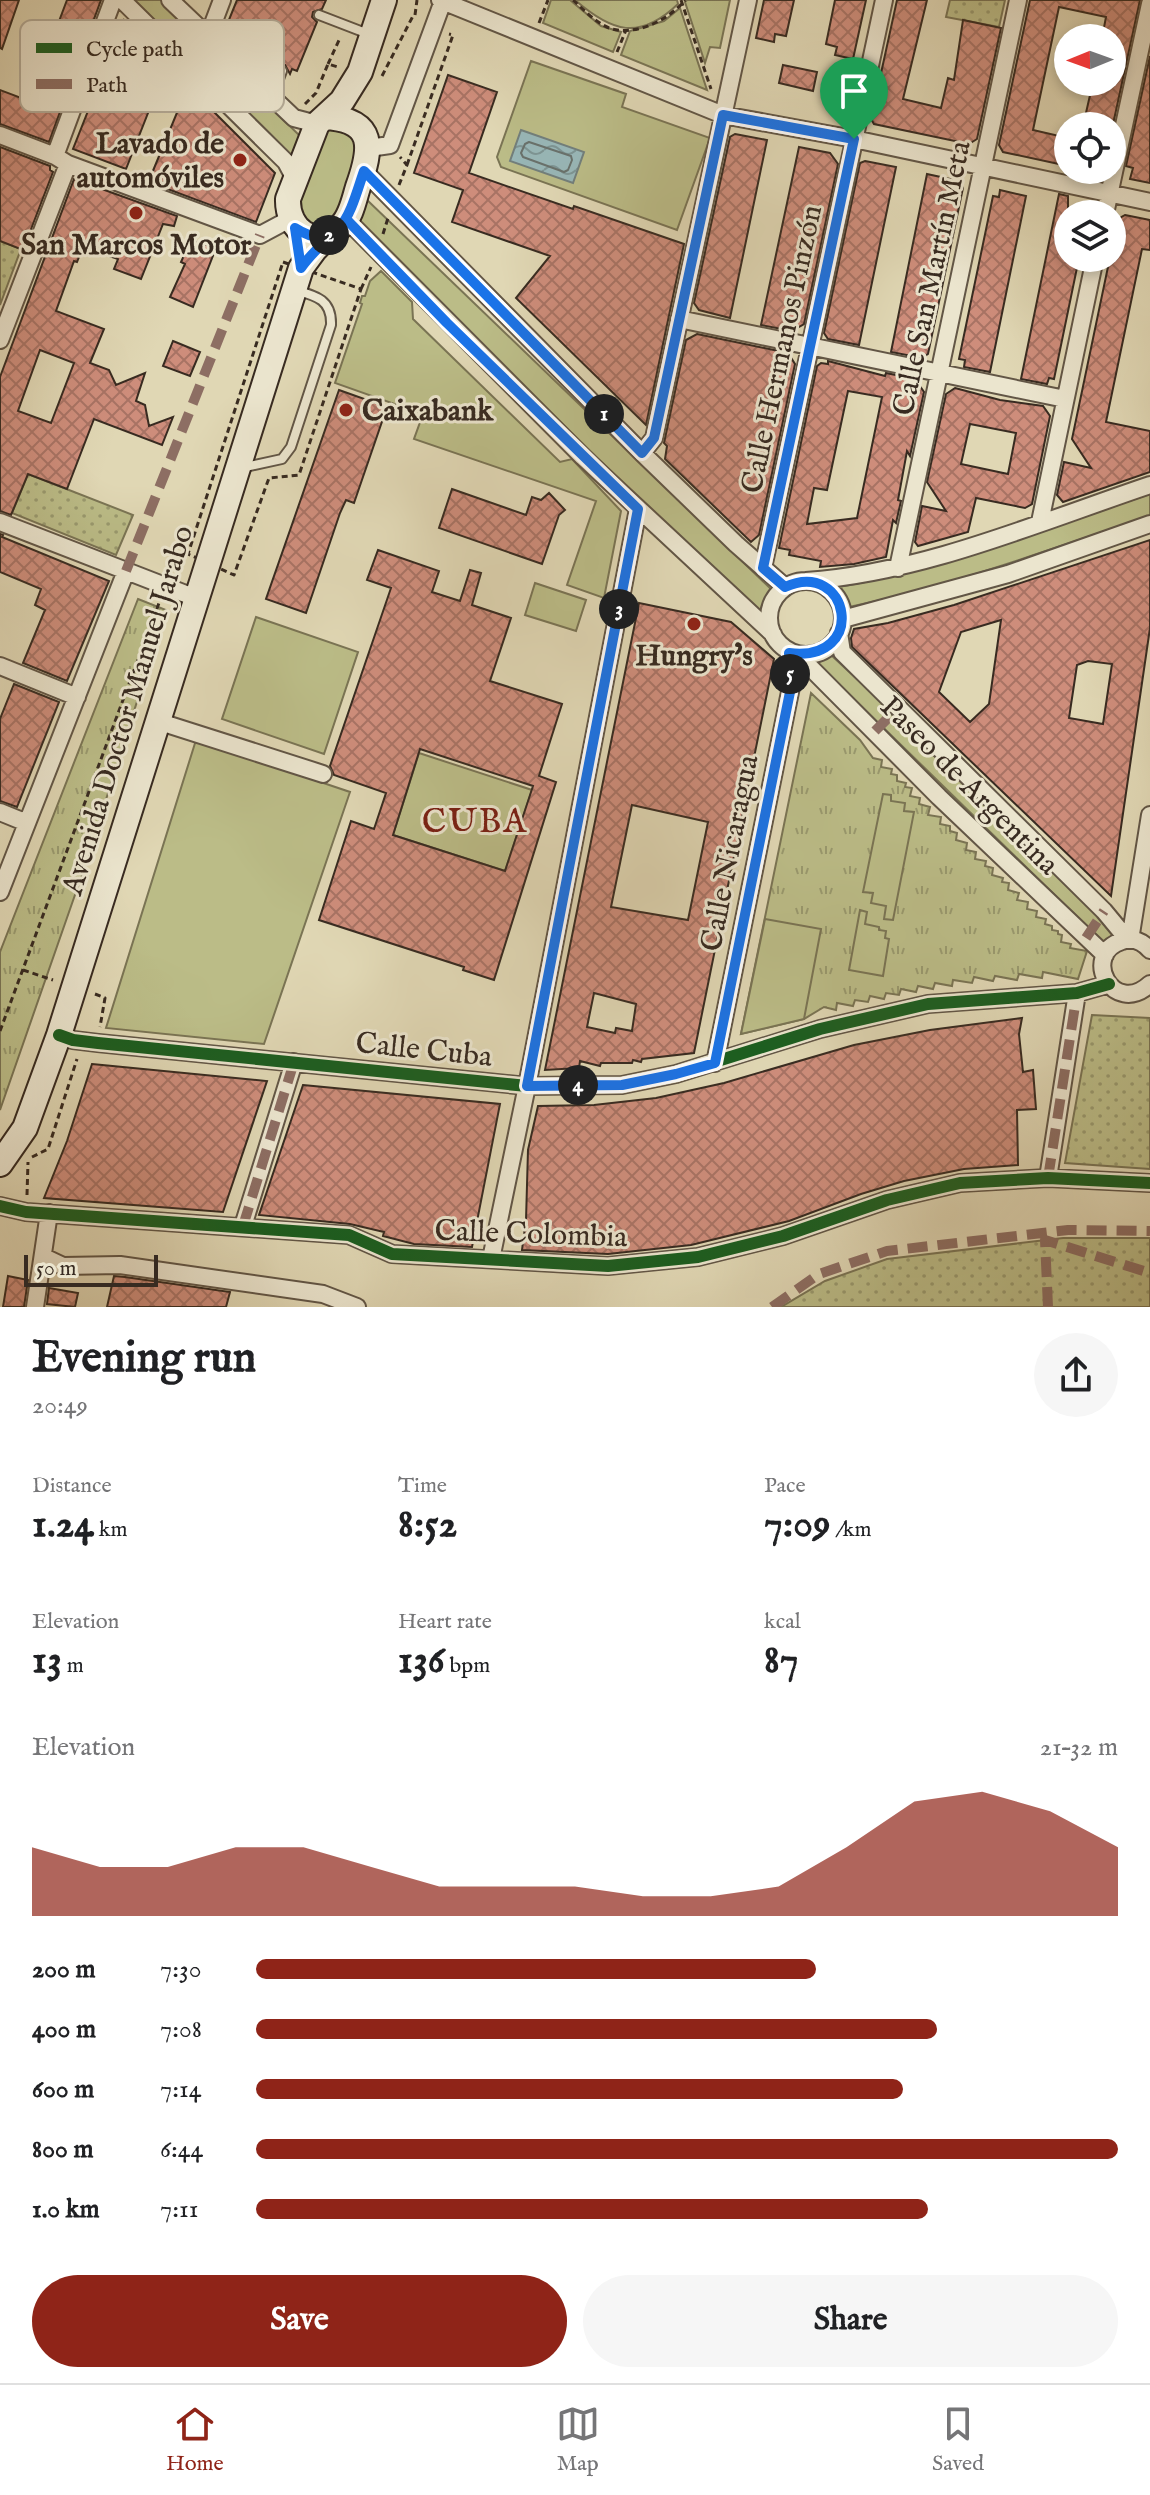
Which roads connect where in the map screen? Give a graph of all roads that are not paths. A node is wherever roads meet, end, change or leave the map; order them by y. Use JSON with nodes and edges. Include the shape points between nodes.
{"nodes":[{"id":1,"x":113,"y":0,"type":"edge"},
{"id":2,"x":122,"y":0,"type":"edge"},
{"id":3,"x":170,"y":0,"type":"edge"},
{"id":4,"x":222,"y":0,"type":"edge"},
{"id":5,"x":384,"y":0,"type":"edge"},
{"id":6,"x":748,"y":0,"type":"edge"},
{"id":7,"x":884,"y":0,"type":"edge"},
{"id":8,"x":1018,"y":0,"type":"edge"},
{"id":9,"x":442,"y":1,"type":"edge"},
{"id":10,"x":1150,"y":4,"type":"edge"},
{"id":11,"x":319,"y":15,"type":"dead end"},
{"id":12,"x":106,"y":20,"type":"edge"},
{"id":13,"x":143,"y":20,"type":"edge"},
{"id":14,"x":191,"y":20,"type":"edge"},
{"id":15,"x":214,"y":20,"type":"edge"},
{"id":16,"x":372,"y":35,"type":"junction"},
{"id":17,"x":360,"y":72,"type":"junction"},
{"id":18,"x":284,"y":109,"type":"edge"},
{"id":19,"x":77,"y":112,"type":"edge"},
{"id":20,"x":237,"y":112,"type":"edge"},
{"id":21,"x":723,"y":115,"type":"junction"},
{"id":22,"x":321,"y":121,"type":"junction"},
{"id":23,"x":0,"y":135,"type":"edge"},
{"id":24,"x":854,"y":139,"type":"junction"},
{"id":25,"x":366,"y":151,"type":"junction"},
{"id":26,"x":61,"y":160,"type":"junction"},
{"id":27,"x":983,"y":168,"type":"junction"},
{"id":28,"x":295,"y":179,"type":"junction"},
{"id":29,"x":1109,"y":194,"type":"junction"},
{"id":30,"x":1108,"y":200,"type":"edge"},
{"id":31,"x":1150,"y":202,"type":"edge"},
{"id":32,"x":292,"y":224,"type":"junction"},
{"id":33,"x":338,"y":227,"type":"junction"},
{"id":34,"x":1092,"y":272,"type":"edge"},
{"id":35,"x":297,"y":279,"type":"junction"},
{"id":36,"x":679,"y":319,"type":"junction"},
{"id":37,"x":0,"y":340,"type":"edge"},
{"id":38,"x":810,"y":348,"type":"junction"},
{"id":39,"x":940,"y":374,"type":"junction"},
{"id":40,"x":1065,"y":399,"type":"junction"},
{"id":41,"x":642,"y":453,"type":"junction"},
{"id":42,"x":236,"y":469,"type":"junction"},
{"id":43,"x":1150,"y":485,"type":"edge"},
{"id":44,"x":638,"y":509,"type":"junction"},
{"id":45,"x":0,"y":522,"type":"edge"},
{"id":46,"x":1040,"y":522,"type":"junction"},
{"id":47,"x":1150,"y":524,"type":"edge"},
{"id":48,"x":763,"y":568,"type":"junction"},
{"id":49,"x":898,"y":568,"type":"junction"},
{"id":50,"x":126,"y":571,"type":"junction"},
{"id":51,"x":806,"y":581,"type":"junction"},
{"id":52,"x":785,"y":587,"type":"junction"},
{"id":53,"x":196,"y":598,"type":"junction"},
{"id":54,"x":841,"y":626,"type":"junction"},
{"id":55,"x":773,"y":634,"type":"junction"},
{"id":56,"x":793,"y":654,"type":"junction"},
{"id":57,"x":0,"y":666,"type":"edge"},
{"id":58,"x":77,"y":697,"type":"junction"},
{"id":59,"x":157,"y":721,"type":"junction"},
{"id":60,"x":323,"y":774,"type":"dead end"},
{"id":61,"x":0,"y":812,"type":"edge"},
{"id":62,"x":1150,"y":815,"type":"edge"},
{"id":63,"x":27,"y":823,"type":"junction"},
{"id":64,"x":0,"y":892,"type":"edge"},
{"id":65,"x":1129,"y":940,"type":"junction"},
{"id":66,"x":1150,"y":950,"type":"edge"},
{"id":67,"x":1105,"y":955,"type":"junction"},
{"id":68,"x":1109,"y":984,"type":"junction"},
{"id":69,"x":1148,"y":989,"type":"edge"},
{"id":70,"x":1077,"y":993,"type":"junction"},
{"id":71,"x":59,"y":1035,"type":"junction"},
{"id":72,"x":294,"y":1062,"type":"junction"},
{"id":73,"x":715,"y":1063,"type":"junction"},
{"id":74,"x":527,"y":1086,"type":"junction"},
{"id":75,"x":7,"y":1154,"type":"edge"},
{"id":76,"x":1048,"y":1178,"type":"junction"},
{"id":77,"x":1150,"y":1183,"type":"edge"},
{"id":78,"x":0,"y":1206,"type":"edge"},
{"id":79,"x":49,"y":1213,"type":"junction"},
{"id":80,"x":243,"y":1226,"type":"junction"},
{"id":81,"x":44,"y":1257,"type":"junction"},
{"id":82,"x":491,"y":1259,"type":"junction"},
{"id":83,"x":35,"y":1307,"type":"edge"},
{"id":84,"x":357,"y":1307,"type":"edge"}],
"edges":[{"from":1,"to":12,"type":"street"},
{"from":2,"to":13,"type":"street"},
{"from":3,"to":14,"type":"street"},
{"from":4,"to":15,"type":"street"},
{"from":5,"to":16,"type":"street"},
{"from":6,"to":21,"type":"street"},
{"from":7,"to":24,"type":"street","name":"Calle Hermanos Pinzón"},
{"from":8,"to":27,"type":"street","name":"Calle San Martín Meta"},
{"from":9,"to":21,"type":"street"},
{"from":9,"to":25,"type":"street","via":[[390,145]]},
{"from":10,"to":29,"type":"street"},
{"from":11,"to":16,"type":"lane"},
{"from":16,"to":17,"type":"street"},
{"from":17,"to":22,"type":"street"},
{"from":17,"to":25,"type":"street"},
{"from":18,"to":22,"type":"street","via":[[294,118]]},
{"from":19,"to":26,"type":"street"},
{"from":20,"to":28,"type":"street","via":[[286,162]]},
{"from":21,"to":24,"type":"street"},
{"from":21,"to":36,"type":"street"},
{"from":22,"to":25,"type":"street","via":[[342,118],[355,123]]},
{"from":22,"to":28,"type":"street","name":"Avenida Doctor Manuel Jarabo"},
{"from":23,"to":26,"type":"street"},
{"from":24,"to":27,"type":"street"},
{"from":24,"to":38,"type":"street","name":"Calle Hermanos Pinzón"},
{"from":25,"to":33,"type":"street"},
{"from":25,"to":41,"type":"street"},
{"from":26,"to":32,"type":"street","via":[[260,235]]},
{"from":26,"to":37,"type":"street"},
{"from":27,"to":29,"type":"street"},
{"from":27,"to":39,"type":"street","name":"Calle San Martín Meta"},
{"from":28,"to":32,"type":"street","name":"Avenida Doctor Manuel Jarabo","via":[[288,199]]},
{"from":29,"to":30,"type":"street"},
{"from":29,"to":31,"type":"street"},
{"from":32,"to":33,"type":"street","via":[[318,237]]},
{"from":32,"to":35,"type":"street","name":"Avenida Doctor Manuel Jarabo"},
{"from":33,"to":35,"type":"street","name":"Avenida Doctor Manuel Jarabo","via":[[315,249]]},
{"from":33,"to":44,"type":"street","via":[[378,253]]},
{"from":34,"to":40,"type":"street"},
{"from":35,"to":42,"type":"street","name":"Avenida Doctor Manuel Jarabo"},
{"from":35,"to":42,"type":"lane","via":[[327,304],[331,325],[291,447],[282,459]]},
{"from":36,"to":38,"type":"street"},
{"from":36,"to":41,"type":"street","via":[[654,438]]},
{"from":38,"to":39,"type":"street"},
{"from":38,"to":48,"type":"street","name":"Calle Hermanos Pinzón"},
{"from":39,"to":40,"type":"street"},
{"from":39,"to":49,"type":"street","name":"Calle San Martín Meta"},
{"from":40,"to":46,"type":"street"},
{"from":41,"to":48,"type":"street"},
{"from":42,"to":53,"type":"street","name":"Avenida Doctor Manuel Jarabo"},
{"from":43,"to":46,"type":"street"},
{"from":44,"to":55,"type":"street"},
{"from":44,"to":74,"type":"street"},
{"from":45,"to":50,"type":"street"},
{"from":46,"to":49,"type":"street"},
{"from":47,"to":54,"type":"street"},
{"from":48,"to":52,"type":"street"},
{"from":49,"to":51,"type":"street"},
{"from":50,"to":53,"type":"street"},
{"from":50,"to":58,"type":"street"},
{"from":51,"to":52,"type":"street"},
{"from":51,"to":54,"type":"street","via":[[836,597]]},
{"from":52,"to":55,"type":"street","via":[[769,613]]},
{"from":53,"to":59,"type":"street","name":"Avenida Doctor Manuel Jarabo"},
{"from":54,"to":56,"type":"street","via":[[822,651]]},
{"from":54,"to":65,"type":"street","name":"Paseo de Argentina","via":[[842,652]]},
{"from":55,"to":56,"type":"street"},
{"from":56,"to":67,"type":"street","name":"Paseo de Argentina"},
{"from":56,"to":73,"type":"street","name":"Calle Nicaragua","via":[[791,687]]},
{"from":57,"to":58,"type":"street"},
{"from":58,"to":63,"type":"street"},
{"from":59,"to":60,"type":"street"},
{"from":59,"to":71,"type":"street","name":"Avenida Doctor Manuel Jarabo"},
{"from":61,"to":63,"type":"street"},
{"from":62,"to":65,"type":"street"},
{"from":63,"to":64,"type":"street"},
{"from":65,"to":66,"type":"street"},
{"from":65,"to":67,"type":"street","via":[[1115,944]]},
{"from":67,"to":68,"type":"street","via":[[1102,970]]},
{"from":68,"to":69,"type":"street","via":[[1122,993]]},
{"from":68,"to":70,"type":"street","name":"Calle Cuba"},
{"from":70,"to":73,"type":"street","name":"Calle Cuba","via":[[928,1004],[820,1029]]},
{"from":70,"to":76,"type":"street"},
{"from":71,"to":72,"type":"street","name":"Calle Cuba"},
{"from":71,"to":75,"type":"street","name":"Avenida Doctor Manuel Jarabo","via":[[25,1128]]},
{"from":72,"to":74,"type":"street","name":"Calle Cuba"},
{"from":72,"to":80,"type":"street"},
{"from":73,"to":74,"type":"street","name":"Calle Cuba","via":[[622,1085]]},
{"from":74,"to":82,"type":"street"},
{"from":76,"to":77,"type":"street","name":"Calle Colombia"},
{"from":76,"to":82,"type":"street","name":"Calle Colombia","via":[[960,1183],[698,1257],[608,1266]]},
{"from":78,"to":79,"type":"street","name":"Calle Colombia"},
{"from":79,"to":80,"type":"street","name":"Calle Colombia"},
{"from":79,"to":81,"type":"street"},
{"from":80,"to":82,"type":"street","name":"Calle Colombia","via":[[349,1235],[392,1254]]},
{"from":81,"to":83,"type":"street"},
{"from":81,"to":84,"type":"street","via":[[63,1266],[120,1265],[323,1294]]}]}
